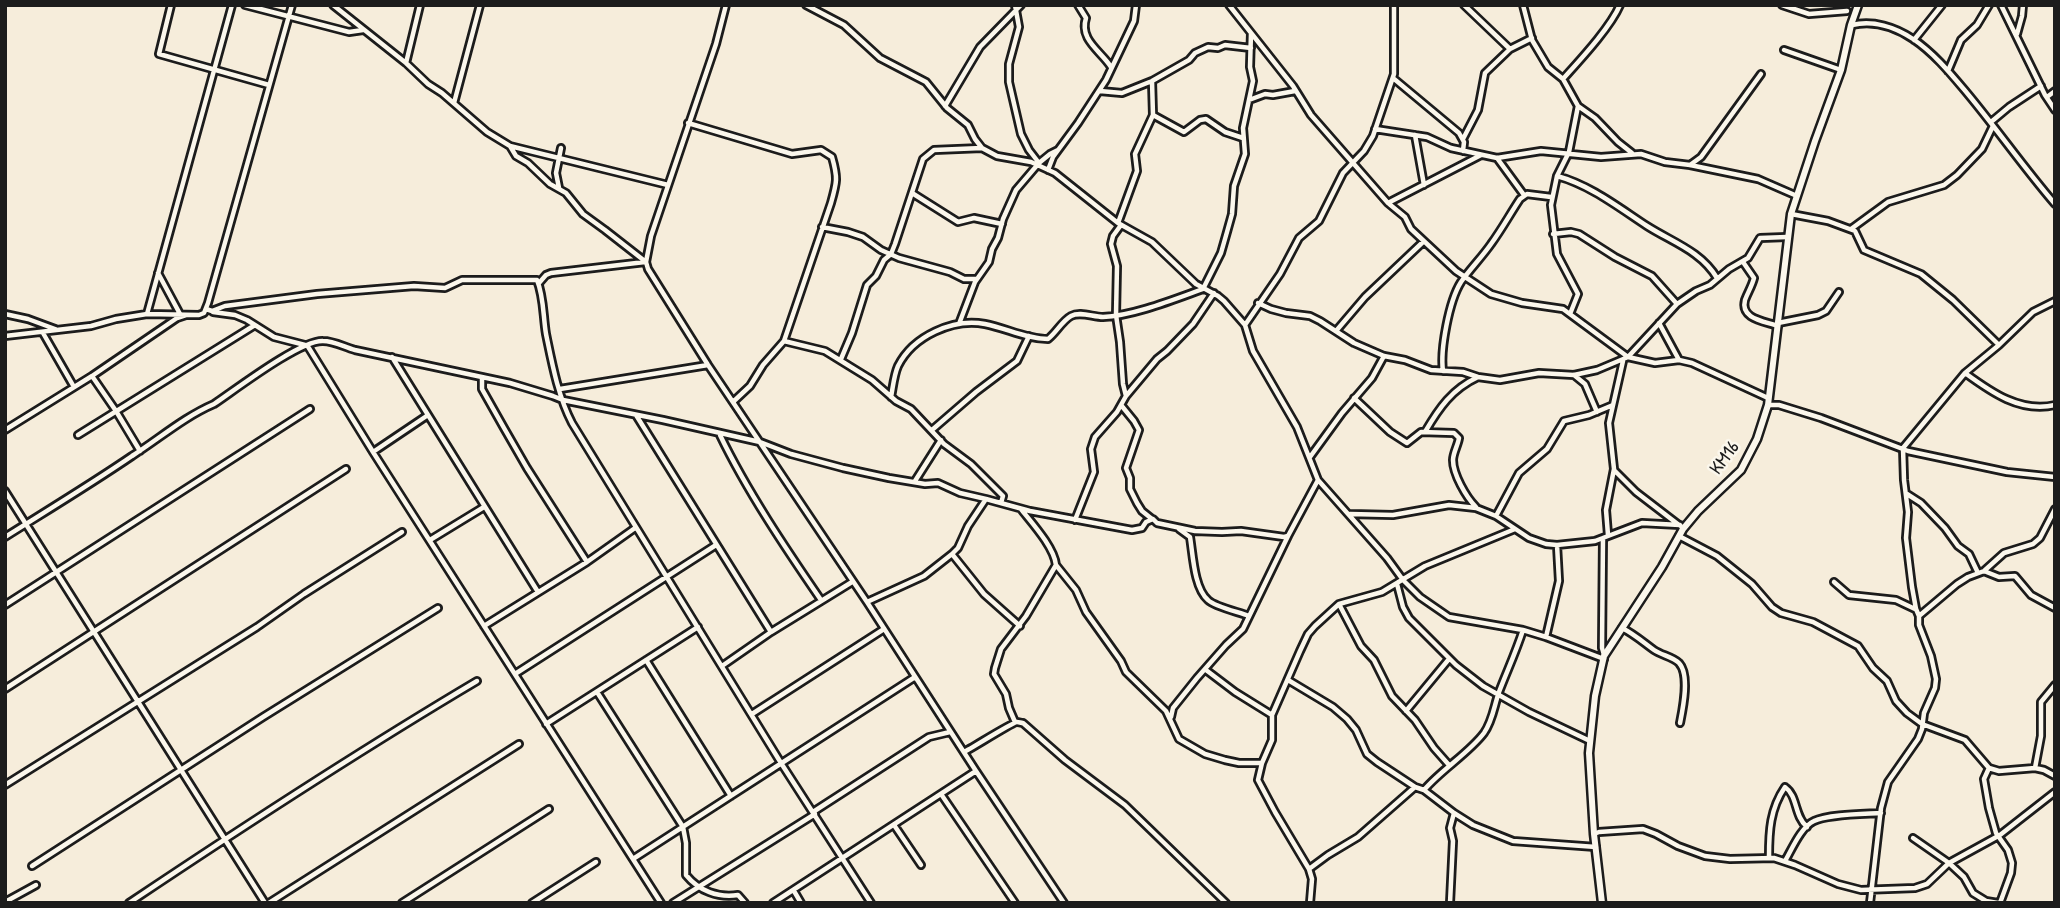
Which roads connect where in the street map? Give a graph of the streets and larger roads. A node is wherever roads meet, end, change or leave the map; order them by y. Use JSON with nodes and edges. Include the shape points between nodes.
{"nodes":[{"id":1,"x":172,"y":5,"type":"edge"},
{"id":2,"x":232,"y":5,"type":"edge"},
{"id":3,"x":246,"y":5,"type":"edge"},
{"id":4,"x":292,"y":5,"type":"edge"},
{"id":5,"x":333,"y":5,"type":"edge"},
{"id":6,"x":419,"y":5,"type":"edge"},
{"id":7,"x":480,"y":5,"type":"edge"},
{"id":8,"x":726,"y":5,"type":"edge"},
{"id":9,"x":806,"y":5,"type":"edge"},
{"id":10,"x":1021,"y":5,"type":"edge"},
{"id":11,"x":1078,"y":5,"type":"edge"},
{"id":12,"x":1136,"y":5,"type":"edge"},
{"id":13,"x":1229,"y":5,"type":"edge"},
{"id":14,"x":1464,"y":5,"type":"edge"},
{"id":15,"x":1523,"y":5,"type":"edge"},
{"id":16,"x":1620,"y":5,"type":"edge"},
{"id":17,"x":1782,"y":5,"type":"edge"},
{"id":18,"x":1858,"y":5,"type":"edge"},
{"id":19,"x":1942,"y":5,"type":"edge"},
{"id":20,"x":1989,"y":5,"type":"edge"},
{"id":21,"x":2001,"y":5,"type":"edge"},
{"id":22,"x":2023,"y":5,"type":"edge"},
{"id":23,"x":1393,"y":6,"type":"edge"},
{"id":24,"x":1015,"y":8,"type":"edge"},
{"id":25,"x":1845,"y":8,"type":"edge"},
{"id":26,"x":288,"y":17,"type":"junction"},
{"id":27,"x":1852,"y":23,"type":"junction"},
{"id":28,"x":363,"y":30,"type":"junction"},
{"id":29,"x":1251,"y":32,"type":"junction"},
{"id":30,"x":2016,"y":35,"type":"junction"},
{"id":31,"x":1532,"y":38,"type":"junction"},
{"id":32,"x":1914,"y":40,"type":"junction"},
{"id":33,"x":1251,"y":48,"type":"junction"},
{"id":34,"x":1510,"y":49,"type":"junction"},
{"id":35,"x":1784,"y":50,"type":"dead end"},
{"id":36,"x":406,"y":63,"type":"junction"},
{"id":37,"x":214,"y":68,"type":"junction"},
{"id":38,"x":1112,"y":68,"type":"junction"},
{"id":39,"x":1841,"y":70,"type":"junction"},
{"id":40,"x":1948,"y":71,"type":"junction"},
{"id":41,"x":1761,"y":74,"type":"dead end"},
{"id":42,"x":1393,"y":78,"type":"junction"},
{"id":43,"x":1563,"y":79,"type":"junction"},
{"id":44,"x":1152,"y":81,"type":"junction"},
{"id":45,"x":269,"y":85,"type":"junction"},
{"id":46,"x":2041,"y":86,"type":"junction"},
{"id":47,"x":1100,"y":91,"type":"junction"},
{"id":48,"x":1295,"y":91,"type":"junction"},
{"id":49,"x":2055,"y":91,"type":"edge"},
{"id":50,"x":2047,"y":97,"type":"junction"},
{"id":51,"x":1249,"y":100,"type":"junction"},
{"id":52,"x":454,"y":103,"type":"junction"},
{"id":53,"x":945,"y":106,"type":"junction"},
{"id":54,"x":1578,"y":106,"type":"junction"},
{"id":55,"x":2055,"y":110,"type":"edge"},
{"id":56,"x":1153,"y":115,"type":"junction"},
{"id":57,"x":688,"y":123,"type":"junction"},
{"id":58,"x":1992,"y":124,"type":"junction"},
{"id":59,"x":1376,"y":129,"type":"junction"},
{"id":60,"x":1415,"y":135,"type":"junction"},
{"id":61,"x":2002,"y":137,"type":"junction"},
{"id":62,"x":1243,"y":138,"type":"junction"},
{"id":63,"x":1464,"y":139,"type":"junction"},
{"id":64,"x":1987,"y":140,"type":"junction"},
{"id":65,"x":510,"y":146,"type":"junction"},
{"id":66,"x":561,"y":148,"type":"dead end"},
{"id":67,"x":982,"y":148,"type":"junction"},
{"id":68,"x":1058,"y":150,"type":"junction"},
{"id":69,"x":1463,"y":151,"type":"junction"},
{"id":70,"x":1569,"y":152,"type":"junction"},
{"id":71,"x":1481,"y":154,"type":"junction"},
{"id":72,"x":1632,"y":154,"type":"junction"},
{"id":73,"x":559,"y":158,"type":"junction"},
{"id":74,"x":1497,"y":158,"type":"junction"},
{"id":75,"x":1353,"y":163,"type":"junction"},
{"id":76,"x":1038,"y":164,"type":"junction"},
{"id":77,"x":1689,"y":165,"type":"junction"},
{"id":78,"x":1048,"y":170,"type":"junction"},
{"id":79,"x":1556,"y":176,"type":"junction"},
{"id":80,"x":668,"y":185,"type":"junction"},
{"id":81,"x":1424,"y":185,"type":"junction"},
{"id":82,"x":562,"y":190,"type":"junction"},
{"id":83,"x":912,"y":193,"type":"junction"},
{"id":84,"x":1524,"y":195,"type":"junction"},
{"id":85,"x":1797,"y":196,"type":"junction"},
{"id":86,"x":1551,"y":197,"type":"junction"},
{"id":87,"x":1388,"y":203,"type":"junction"},
{"id":88,"x":2055,"y":204,"type":"edge"},
{"id":89,"x":1791,"y":214,"type":"junction"},
{"id":90,"x":1002,"y":224,"type":"junction"},
{"id":91,"x":1119,"y":224,"type":"junction"},
{"id":92,"x":822,"y":227,"type":"junction"},
{"id":93,"x":1851,"y":229,"type":"junction"},
{"id":94,"x":1553,"y":234,"type":"junction"},
{"id":95,"x":1787,"y":237,"type":"junction"},
{"id":96,"x":1424,"y":241,"type":"junction"},
{"id":97,"x":891,"y":254,"type":"junction"},
{"id":98,"x":646,"y":262,"type":"junction"},
{"id":99,"x":1743,"y":262,"type":"junction"},
{"id":100,"x":157,"y":273,"type":"junction"},
{"id":101,"x":1465,"y":277,"type":"junction"},
{"id":102,"x":1717,"y":278,"type":"junction"},
{"id":103,"x":977,"y":279,"type":"junction"},
{"id":104,"x":539,"y":283,"type":"junction"},
{"id":105,"x":1203,"y":289,"type":"junction"},
{"id":106,"x":1839,"y":292,"type":"dead end"},
{"id":107,"x":1214,"y":293,"type":"junction"},
{"id":108,"x":2055,"y":301,"type":"edge"},
{"id":109,"x":1258,"y":303,"type":"junction"},
{"id":110,"x":1677,"y":304,"type":"junction"},
{"id":111,"x":209,"y":310,"type":"junction"},
{"id":112,"x":5,"y":314,"type":"edge"},
{"id":113,"x":147,"y":314,"type":"junction"},
{"id":114,"x":180,"y":314,"type":"junction"},
{"id":115,"x":1570,"y":314,"type":"junction"},
{"id":116,"x":186,"y":315,"type":"junction"},
{"id":117,"x":1116,"y":315,"type":"junction"},
{"id":118,"x":28,"y":319,"type":"junction"},
{"id":119,"x":1659,"y":323,"type":"junction"},
{"id":120,"x":959,"y":324,"type":"junction"},
{"id":121,"x":1245,"y":324,"type":"junction"},
{"id":122,"x":1778,"y":324,"type":"junction"},
{"id":123,"x":255,"y":325,"type":"junction"},
{"id":124,"x":55,"y":329,"type":"junction"},
{"id":125,"x":1336,"y":331,"type":"junction"},
{"id":126,"x":34,"y":333,"type":"junction"},
{"id":127,"x":43,"y":333,"type":"junction"},
{"id":128,"x":5,"y":336,"type":"edge"},
{"id":129,"x":1029,"y":336,"type":"junction"},
{"id":130,"x":784,"y":341,"type":"junction"},
{"id":131,"x":307,"y":345,"type":"junction"},
{"id":132,"x":1999,"y":345,"type":"junction"},
{"id":133,"x":392,"y":356,"type":"junction"},
{"id":134,"x":1384,"y":356,"type":"junction"},
{"id":135,"x":841,"y":359,"type":"junction"},
{"id":136,"x":1625,"y":359,"type":"junction"},
{"id":137,"x":1679,"y":360,"type":"junction"},
{"id":138,"x":708,"y":365,"type":"junction"},
{"id":139,"x":1443,"y":371,"type":"junction"},
{"id":140,"x":1965,"y":373,"type":"junction"},
{"id":141,"x":1574,"y":374,"type":"junction"},
{"id":142,"x":92,"y":376,"type":"junction"},
{"id":143,"x":482,"y":377,"type":"junction"},
{"id":144,"x":1478,"y":377,"type":"junction"},
{"id":145,"x":74,"y":387,"type":"junction"},
{"id":146,"x":559,"y":389,"type":"junction"},
{"id":147,"x":1126,"y":396,"type":"junction"},
{"id":148,"x":891,"y":397,"type":"junction"},
{"id":149,"x":1354,"y":398,"type":"junction"},
{"id":150,"x":563,"y":400,"type":"junction"},
{"id":151,"x":734,"y":401,"type":"junction"},
{"id":152,"x":1769,"y":402,"type":"junction"},
{"id":153,"x":1121,"y":405,"type":"junction"},
{"id":154,"x":1614,"y":405,"type":"junction"},
{"id":155,"x":2055,"y":405,"type":"edge"},
{"id":156,"x":310,"y":409,"type":"dead end"},
{"id":157,"x":116,"y":411,"type":"junction"},
{"id":158,"x":1597,"y":412,"type":"junction"},
{"id":159,"x":428,"y":415,"type":"junction"},
{"id":160,"x":636,"y":415,"type":"junction"},
{"id":161,"x":5,"y":430,"type":"edge"},
{"id":162,"x":932,"y":430,"type":"junction"},
{"id":163,"x":1425,"y":432,"type":"junction"},
{"id":164,"x":720,"y":434,"type":"junction"},
{"id":165,"x":78,"y":435,"type":"dead end"},
{"id":166,"x":941,"y":440,"type":"junction"},
{"id":167,"x":760,"y":442,"type":"junction"},
{"id":168,"x":1903,"y":448,"type":"junction"},
{"id":169,"x":140,"y":451,"type":"junction"},
{"id":170,"x":373,"y":452,"type":"junction"},
{"id":171,"x":1310,"y":457,"type":"junction"},
{"id":172,"x":346,"y":469,"type":"dead end"},
{"id":173,"x":1614,"y":470,"type":"junction"},
{"id":174,"x":2055,"y":477,"type":"edge"},
{"id":175,"x":1318,"y":480,"type":"junction"},
{"id":176,"x":915,"y":481,"type":"junction"},
{"id":177,"x":5,"y":491,"type":"edge"},
{"id":178,"x":1906,"y":493,"type":"junction"},
{"id":179,"x":986,"y":499,"type":"junction"},
{"id":180,"x":1001,"y":503,"type":"junction"},
{"id":181,"x":484,"y":507,"type":"junction"},
{"id":182,"x":1476,"y":508,"type":"junction"},
{"id":183,"x":1021,"y":509,"type":"junction"},
{"id":184,"x":2055,"y":509,"type":"edge"},
{"id":185,"x":1349,"y":514,"type":"junction"},
{"id":186,"x":1496,"y":516,"type":"junction"},
{"id":187,"x":1153,"y":519,"type":"junction"},
{"id":188,"x":1074,"y":520,"type":"junction"},
{"id":189,"x":26,"y":524,"type":"junction"},
{"id":190,"x":1176,"y":526,"type":"junction"},
{"id":191,"x":635,"y":528,"type":"junction"},
{"id":192,"x":1515,"y":529,"type":"junction"},
{"id":193,"x":1681,"y":530,"type":"junction"},
{"id":194,"x":402,"y":532,"type":"dead end"},
{"id":195,"x":1287,"y":536,"type":"junction"},
{"id":196,"x":5,"y":537,"type":"edge"},
{"id":197,"x":1606,"y":537,"type":"junction"},
{"id":198,"x":430,"y":540,"type":"junction"},
{"id":199,"x":716,"y":545,"type":"junction"},
{"id":200,"x":1557,"y":545,"type":"junction"},
{"id":201,"x":952,"y":554,"type":"junction"},
{"id":202,"x":587,"y":562,"type":"junction"},
{"id":203,"x":1056,"y":565,"type":"junction"},
{"id":204,"x":1984,"y":571,"type":"junction"},
{"id":205,"x":57,"y":573,"type":"junction"},
{"id":206,"x":1978,"y":573,"type":"junction"},
{"id":207,"x":666,"y":577,"type":"junction"},
{"id":208,"x":1403,"y":580,"type":"junction"},
{"id":209,"x":852,"y":582,"type":"junction"},
{"id":210,"x":1834,"y":582,"type":"dead end"},
{"id":211,"x":1397,"y":584,"type":"junction"},
{"id":212,"x":538,"y":592,"type":"junction"},
{"id":213,"x":821,"y":600,"type":"junction"},
{"id":214,"x":867,"y":602,"type":"junction"},
{"id":215,"x":1339,"y":604,"type":"junction"},
{"id":216,"x":5,"y":605,"type":"edge"},
{"id":217,"x":438,"y":608,"type":"dead end"},
{"id":218,"x":2055,"y":608,"type":"edge"},
{"id":219,"x":1916,"y":610,"type":"junction"},
{"id":220,"x":1250,"y":616,"type":"junction"},
{"id":221,"x":1919,"y":616,"type":"junction"},
{"id":222,"x":484,"y":626,"type":"junction"},
{"id":223,"x":1020,"y":626,"type":"junction"},
{"id":224,"x":698,"y":627,"type":"junction"},
{"id":225,"x":1621,"y":627,"type":"junction"},
{"id":226,"x":884,"y":629,"type":"junction"},
{"id":227,"x":1523,"y":630,"type":"junction"},
{"id":228,"x":95,"y":632,"type":"junction"},
{"id":229,"x":771,"y":632,"type":"junction"},
{"id":230,"x":1546,"y":637,"type":"junction"},
{"id":231,"x":1604,"y":658,"type":"junction"},
{"id":232,"x":1449,"y":659,"type":"junction"},
{"id":233,"x":646,"y":660,"type":"junction"},
{"id":234,"x":722,"y":666,"type":"junction"},
{"id":235,"x":1206,"y":670,"type":"junction"},
{"id":236,"x":515,"y":674,"type":"junction"},
{"id":237,"x":915,"y":677,"type":"junction"},
{"id":238,"x":1287,"y":680,"type":"junction"},
{"id":239,"x":477,"y":681,"type":"dead end"},
{"id":240,"x":2055,"y":685,"type":"edge"},
{"id":241,"x":5,"y":689,"type":"edge"},
{"id":242,"x":597,"y":692,"type":"junction"},
{"id":243,"x":1498,"y":695,"type":"junction"},
{"id":244,"x":139,"y":702,"type":"junction"},
{"id":245,"x":1405,"y":711,"type":"junction"},
{"id":246,"x":752,"y":714,"type":"junction"},
{"id":247,"x":1272,"y":716,"type":"junction"},
{"id":248,"x":1170,"y":721,"type":"junction"},
{"id":249,"x":1016,"y":722,"type":"junction"},
{"id":250,"x":1680,"y":723,"type":"dead end"},
{"id":251,"x":546,"y":724,"type":"junction"},
{"id":252,"x":1922,"y":724,"type":"junction"},
{"id":253,"x":950,"y":732,"type":"junction"},
{"id":254,"x":1590,"y":741,"type":"junction"},
{"id":255,"x":519,"y":744,"type":"dead end"},
{"id":256,"x":964,"y":752,"type":"junction"},
{"id":257,"x":782,"y":763,"type":"junction"},
{"id":258,"x":1262,"y":763,"type":"junction"},
{"id":259,"x":1449,"y":765,"type":"junction"},
{"id":260,"x":2037,"y":766,"type":"junction"},
{"id":261,"x":1989,"y":768,"type":"junction"},
{"id":262,"x":182,"y":769,"type":"junction"},
{"id":263,"x":976,"y":771,"type":"junction"},
{"id":264,"x":2055,"y":776,"type":"edge"},
{"id":265,"x":5,"y":785,"type":"edge"},
{"id":266,"x":1415,"y":787,"type":"junction"},
{"id":267,"x":1424,"y":790,"type":"junction"},
{"id":268,"x":2055,"y":792,"type":"edge"},
{"id":269,"x":941,"y":794,"type":"junction"},
{"id":270,"x":731,"y":796,"type":"junction"},
{"id":271,"x":549,"y":809,"type":"dead end"},
{"id":272,"x":814,"y":813,"type":"junction"},
{"id":273,"x":1454,"y":813,"type":"junction"},
{"id":274,"x":1881,"y":813,"type":"junction"},
{"id":275,"x":894,"y":825,"type":"junction"},
{"id":276,"x":682,"y":827,"type":"junction"},
{"id":277,"x":1807,"y":827,"type":"junction"},
{"id":278,"x":1594,"y":834,"type":"junction"},
{"id":279,"x":1997,"y":835,"type":"junction"},
{"id":280,"x":226,"y":838,"type":"junction"},
{"id":281,"x":1913,"y":838,"type":"dead end"},
{"id":282,"x":1596,"y":847,"type":"junction"},
{"id":283,"x":1769,"y":857,"type":"junction"},
{"id":284,"x":633,"y":859,"type":"junction"},
{"id":285,"x":842,"y":859,"type":"junction"},
{"id":286,"x":1785,"y":861,"type":"junction"},
{"id":287,"x":596,"y":862,"type":"dead end"},
{"id":288,"x":1949,"y":863,"type":"junction"},
{"id":289,"x":921,"y":865,"type":"dead end"},
{"id":290,"x":32,"y":866,"type":"dead end"},
{"id":291,"x":1309,"y":869,"type":"junction"},
{"id":292,"x":36,"y":885,"type":"dead end"},
{"id":293,"x":696,"y":887,"type":"junction"},
{"id":294,"x":794,"y":891,"type":"junction"},
{"id":295,"x":1870,"y":891,"type":"junction"},
{"id":296,"x":1979,"y":898,"type":"junction"},
{"id":297,"x":5,"y":902,"type":"edge"},
{"id":298,"x":129,"y":903,"type":"edge"},
{"id":299,"x":267,"y":903,"type":"edge"},
{"id":300,"x":402,"y":903,"type":"edge"},
{"id":301,"x":532,"y":903,"type":"edge"},
{"id":302,"x":661,"y":903,"type":"edge"},
{"id":303,"x":673,"y":903,"type":"edge"},
{"id":304,"x":745,"y":903,"type":"edge"},
{"id":305,"x":773,"y":903,"type":"edge"},
{"id":306,"x":801,"y":903,"type":"edge"},
{"id":307,"x":871,"y":903,"type":"edge"},
{"id":308,"x":1014,"y":903,"type":"edge"},
{"id":309,"x":1064,"y":903,"type":"edge"},
{"id":310,"x":1226,"y":903,"type":"edge"},
{"id":311,"x":1310,"y":903,"type":"edge"},
{"id":312,"x":1450,"y":903,"type":"edge"},
{"id":313,"x":1602,"y":903,"type":"edge"},
{"id":314,"x":1870,"y":903,"type":"edge"},
{"id":315,"x":1974,"y":903,"type":"edge"},
{"id":316,"x":1999,"y":903,"type":"edge"}],
"edges":[{"from":1,"to":37,"type":"street","via":[[159,54]]},
{"from":2,"to":37,"type":"street"},
{"from":3,"to":26,"type":"street"},
{"from":4,"to":26,"type":"street"},
{"from":5,"to":28,"type":"street"},
{"from":6,"to":36,"type":"street"},
{"from":7,"to":52,"type":"street"},
{"from":8,"to":57,"type":"street"},
{"from":9,"to":53,"type":"street","via":[[844,26],[880,58],[926,82]]},
{"from":10,"to":24,"type":"street"},
{"from":11,"to":38,"type":"street","via":[[1086,18],[1086,35]]},
{"from":12,"to":38,"type":"street","via":[[1135,22]]},
{"from":13,"to":29,"type":"street"},
{"from":14,"to":34,"type":"street"},
{"from":15,"to":31,"type":"street"},
{"from":16,"to":43,"type":"street"},
{"from":17,"to":25,"type":"street","via":[[1809,13]]},
{"from":18,"to":27,"type":"street","name":"KM16"},
{"from":19,"to":32,"type":"street"},
{"from":20,"to":40,"type":"street","via":[[1961,40]]},
{"from":21,"to":30,"type":"street"},
{"from":22,"to":30,"type":"street"},
{"from":23,"to":42,"type":"street"},
{"from":24,"to":53,"type":"street","via":[[980,47]]},
{"from":24,"to":76,"type":"street","via":[[1019,27],[1009,82],[1021,134]]},
{"from":25,"to":27,"type":"street"},
{"from":26,"to":28,"type":"street","via":[[349,33]]},
{"from":26,"to":45,"type":"street"},
{"from":27,"to":32,"type":"street","via":[[1886,26]]},
{"from":27,"to":39,"type":"street","name":"KM16"},
{"from":28,"to":36,"type":"street"},
{"from":29,"to":33,"type":"street"},
{"from":29,"to":48,"type":"street"},
{"from":30,"to":46,"type":"street"},
{"from":31,"to":34,"type":"street"},
{"from":31,"to":43,"type":"street","via":[[1548,67]]},
{"from":32,"to":40,"type":"street"},
{"from":33,"to":44,"type":"street","via":[[1208,47]]},
{"from":33,"to":51,"type":"street"},
{"from":34,"to":63,"type":"street","via":[[1485,74],[1478,110]]},
{"from":35,"to":39,"type":"street"},
{"from":36,"to":52,"type":"street"},
{"from":37,"to":45,"type":"street"},
{"from":37,"to":100,"type":"street"},
{"from":38,"to":47,"type":"street"},
{"from":39,"to":85,"type":"street","name":"KM16"},
{"from":40,"to":58,"type":"street"},
{"from":41,"to":77,"type":"street","via":[[1701,157]]},
{"from":42,"to":59,"type":"street"},
{"from":42,"to":63,"type":"street"},
{"from":43,"to":54,"type":"street"},
{"from":44,"to":47,"type":"street","via":[[1122,93]]},
{"from":44,"to":56,"type":"street"},
{"from":45,"to":111,"type":"street"},
{"from":46,"to":50,"type":"street"},
{"from":46,"to":58,"type":"street"},
{"from":47,"to":68,"type":"street"},
{"from":48,"to":51,"type":"street"},
{"from":48,"to":75,"type":"street"},
{"from":49,"to":50,"type":"street"},
{"from":50,"to":55,"type":"street"},
{"from":51,"to":62,"type":"street"},
{"from":52,"to":65,"type":"street"},
{"from":53,"to":67,"type":"street","via":[[968,125]]},
{"from":54,"to":70,"type":"street"},
{"from":54,"to":72,"type":"street"},
{"from":56,"to":62,"type":"street","via":[[1184,132],[1206,119]]},
{"from":56,"to":91,"type":"street","via":[[1135,154],[1137,171]]},
{"from":57,"to":80,"type":"street"},
{"from":57,"to":92,"type":"street","via":[[792,154],[821,150],[831,156],[837,181]]},
{"from":58,"to":61,"type":"street"},
{"from":58,"to":64,"type":"street"},
{"from":59,"to":60,"type":"street"},
{"from":59,"to":75,"type":"street"},
{"from":60,"to":69,"type":"street"},
{"from":60,"to":81,"type":"street"},
{"from":61,"to":64,"type":"street"},
{"from":61,"to":88,"type":"street"},
{"from":62,"to":105,"type":"street","via":[[1245,154],[1234,186],[1231,221]]},
{"from":63,"to":69,"type":"street"},
{"from":64,"to":93,"type":"street","via":[[1944,185],[1888,202]]},
{"from":65,"to":73,"type":"street"},
{"from":65,"to":82,"type":"street","via":[[516,156]]},
{"from":66,"to":73,"type":"street"},
{"from":67,"to":76,"type":"street","via":[[997,156]]},
{"from":67,"to":83,"type":"street","via":[[934,150],[921,165]]},
{"from":68,"to":76,"type":"street"},
{"from":68,"to":78,"type":"street"},
{"from":69,"to":71,"type":"street"},
{"from":70,"to":72,"type":"street","via":[[1601,157]]},
{"from":70,"to":74,"type":"street"},
{"from":70,"to":79,"type":"street"},
{"from":71,"to":74,"type":"street"},
{"from":71,"to":81,"type":"street"},
{"from":72,"to":77,"type":"street"},
{"from":73,"to":80,"type":"street"},
{"from":73,"to":82,"type":"street","via":[[556,173]]},
{"from":74,"to":84,"type":"street"},
{"from":75,"to":87,"type":"street"},
{"from":75,"to":109,"type":"street","via":[[1343,173],[1320,220],[1299,238],[1285,267]]},
{"from":76,"to":78,"type":"street"},
{"from":76,"to":90,"type":"street","via":[[1016,190]]},
{"from":77,"to":85,"type":"street","via":[[1758,179]]},
{"from":78,"to":91,"type":"street"},
{"from":79,"to":86,"type":"street"},
{"from":79,"to":102,"type":"street","via":[[1574,181],[1688,248]]},
{"from":80,"to":98,"type":"street"},
{"from":81,"to":87,"type":"street"},
{"from":82,"to":98,"type":"street","via":[[583,214]]},
{"from":83,"to":90,"type":"street","via":[[958,222],[974,218]]},
{"from":83,"to":97,"type":"street"},
{"from":84,"to":86,"type":"street"},
{"from":84,"to":101,"type":"street"},
{"from":85,"to":89,"type":"street","name":"KM16"},
{"from":86,"to":94,"type":"street"},
{"from":87,"to":96,"type":"street"},
{"from":89,"to":93,"type":"street"},
{"from":89,"to":95,"type":"street","name":"KM16"},
{"from":90,"to":103,"type":"street","via":[[989,262]]},
{"from":91,"to":105,"type":"street","via":[[1152,242]]},
{"from":91,"to":117,"type":"street","via":[[1111,244]]},
{"from":92,"to":97,"type":"street","via":[[863,237]]},
{"from":92,"to":130,"type":"street"},
{"from":93,"to":132,"type":"street","via":[[1864,250],[1935,284]]},
{"from":94,"to":110,"type":"street","via":[[1579,234],[1653,276]]},
{"from":94,"to":115,"type":"street","via":[[1559,259],[1578,294]]},
{"from":95,"to":99,"type":"street","via":[[1760,238]]},
{"from":95,"to":122,"type":"street","name":"KM16"},
{"from":96,"to":101,"type":"street"},
{"from":96,"to":125,"type":"street"},
{"from":97,"to":103,"type":"street","via":[[964,279]]},
{"from":97,"to":135,"type":"street","via":[[867,285]]},
{"from":98,"to":104,"type":"street","via":[[551,273]]},
{"from":98,"to":138,"type":"street"},
{"from":99,"to":102,"type":"street"},
{"from":99,"to":122,"type":"street","via":[[1754,278],[1745,299],[1746,312]]},
{"from":100,"to":113,"type":"street"},
{"from":100,"to":114,"type":"street"},
{"from":101,"to":115,"type":"street","via":[[1491,293],[1522,303],[1559,307]]},
{"from":101,"to":139,"type":"street","via":[[1450,313]]},
{"from":102,"to":110,"type":"street"},
{"from":103,"to":120,"type":"street"},
{"from":104,"to":111,"type":"street","via":[[462,281],[445,288],[414,286],[306,295]]},
{"from":104,"to":146,"type":"street"},
{"from":105,"to":107,"type":"street"},
{"from":105,"to":117,"type":"street"},
{"from":106,"to":122,"type":"street","via":[[1826,311]]},
{"from":107,"to":121,"type":"street"},
{"from":107,"to":147,"type":"street","via":[[1186,332]]},
{"from":108,"to":132,"type":"street","via":[[2033,312]]},
{"from":109,"to":121,"type":"street"},
{"from":109,"to":125,"type":"street","via":[[1310,316]]},
{"from":110,"to":119,"type":"street"},
{"from":111,"to":116,"type":"street"},
{"from":111,"to":123,"type":"street","via":[[235,314]]},
{"from":112,"to":118,"type":"street"},
{"from":113,"to":114,"type":"street"},
{"from":113,"to":124,"type":"street"},
{"from":114,"to":116,"type":"street"},
{"from":115,"to":136,"type":"street"},
{"from":116,"to":142,"type":"street"},
{"from":117,"to":129,"type":"street","via":[[1075,315],[1048,339]]},
{"from":117,"to":147,"type":"street"},
{"from":118,"to":124,"type":"street"},
{"from":118,"to":126,"type":"street"},
{"from":119,"to":136,"type":"street"},
{"from":119,"to":137,"type":"street"},
{"from":120,"to":129,"type":"street","via":[[982,323]]},
{"from":120,"to":148,"type":"street","via":[[936,330],[902,359]]},
{"from":121,"to":171,"type":"street","via":[[1253,351]]},
{"from":122,"to":152,"type":"street","name":"KM16"},
{"from":123,"to":131,"type":"street","via":[[274,337]]},
{"from":123,"to":157,"type":"street"},
{"from":124,"to":127,"type":"street"},
{"from":125,"to":134,"type":"street"},
{"from":126,"to":127,"type":"street"},
{"from":126,"to":128,"type":"street"},
{"from":127,"to":145,"type":"street"},
{"from":129,"to":162,"type":"street","via":[[1017,361]]},
{"from":130,"to":135,"type":"street"},
{"from":130,"to":151,"type":"street"},
{"from":131,"to":133,"type":"street","via":[[324,341]]},
{"from":131,"to":169,"type":"street"},
{"from":131,"to":170,"type":"street"},
{"from":132,"to":140,"type":"street"},
{"from":133,"to":143,"type":"street"},
{"from":133,"to":159,"type":"street"},
{"from":134,"to":139,"type":"street"},
{"from":134,"to":149,"type":"street"},
{"from":135,"to":148,"type":"street"},
{"from":136,"to":137,"type":"street"},
{"from":136,"to":141,"type":"street"},
{"from":136,"to":154,"type":"street"},
{"from":137,"to":152,"type":"street"},
{"from":138,"to":146,"type":"street"},
{"from":138,"to":151,"type":"street"},
{"from":139,"to":144,"type":"street"},
{"from":140,"to":155,"type":"street","via":[[2005,399],[2033,407]]},
{"from":140,"to":168,"type":"street"},
{"from":141,"to":144,"type":"street","via":[[1539,373],[1500,380]]},
{"from":141,"to":158,"type":"street","via":[[1585,384]]},
{"from":142,"to":145,"type":"street"},
{"from":142,"to":157,"type":"street"},
{"from":143,"to":150,"type":"street"},
{"from":143,"to":202,"type":"street","via":[[482,389]]},
{"from":144,"to":163,"type":"street","via":[[1451,393]]},
{"from":145,"to":161,"type":"street"},
{"from":146,"to":150,"type":"street"},
{"from":147,"to":153,"type":"street"},
{"from":148,"to":162,"type":"street"},
{"from":149,"to":163,"type":"street","via":[[1401,441],[1407,443]]},
{"from":149,"to":171,"type":"street"},
{"from":150,"to":160,"type":"street"},
{"from":150,"to":191,"type":"street"},
{"from":151,"to":167,"type":"street"},
{"from":152,"to":168,"type":"street"},
{"from":152,"to":193,"type":"street","name":"KM16","via":[[1741,470]]},
{"from":153,"to":187,"type":"street","via":[[1139,430],[1126,468],[1130,489],[1141,510]]},
{"from":153,"to":188,"type":"street","via":[[1095,437],[1091,449],[1094,472]]},
{"from":154,"to":158,"type":"street"},
{"from":154,"to":173,"type":"street","via":[[1609,423]]},
{"from":156,"to":205,"type":"street"},
{"from":157,"to":165,"type":"street"},
{"from":157,"to":169,"type":"street"},
{"from":158,"to":186,"type":"street","via":[[1564,421],[1547,449],[1519,473]]},
{"from":159,"to":170,"type":"street"},
{"from":159,"to":181,"type":"street"},
{"from":160,"to":164,"type":"street"},
{"from":160,"to":199,"type":"street"},
{"from":162,"to":166,"type":"street"},
{"from":163,"to":182,"type":"street","via":[[1450,432],[1459,438],[1453,465],[1464,493]]},
{"from":164,"to":167,"type":"street"},
{"from":164,"to":213,"type":"street"},
{"from":166,"to":176,"type":"street"},
{"from":166,"to":180,"type":"street","via":[[1002,494]]},
{"from":167,"to":176,"type":"street","via":[[843,468]]},
{"from":167,"to":209,"type":"street"},
{"from":168,"to":174,"type":"street","via":[[1975,466]]},
{"from":168,"to":178,"type":"street"},
{"from":169,"to":189,"type":"street"},
{"from":170,"to":198,"type":"street"},
{"from":171,"to":175,"type":"street"},
{"from":172,"to":228,"type":"street"},
{"from":173,"to":193,"type":"street"},
{"from":173,"to":197,"type":"street"},
{"from":175,"to":185,"type":"street"},
{"from":175,"to":195,"type":"street"},
{"from":176,"to":179,"type":"street","via":[[938,483]]},
{"from":177,"to":189,"type":"street"},
{"from":178,"to":206,"type":"street","via":[[1969,554]]},
{"from":178,"to":219,"type":"street","via":[[1906,538]]},
{"from":179,"to":180,"type":"street"},
{"from":179,"to":201,"type":"street"},
{"from":180,"to":183,"type":"street"},
{"from":181,"to":198,"type":"street"},
{"from":181,"to":212,"type":"street"},
{"from":182,"to":185,"type":"street","via":[[1449,505],[1393,515]]},
{"from":182,"to":186,"type":"street"},
{"from":183,"to":188,"type":"street"},
{"from":183,"to":203,"type":"street"},
{"from":184,"to":204,"type":"street","via":[[2040,538],[2004,553]]},
{"from":185,"to":208,"type":"street"},
{"from":186,"to":192,"type":"street"},
{"from":187,"to":188,"type":"street","via":[[1132,530]]},
{"from":187,"to":190,"type":"street"},
{"from":189,"to":196,"type":"street"},
{"from":189,"to":205,"type":"street"},
{"from":190,"to":195,"type":"street"},
{"from":190,"to":220,"type":"street","via":[[1190,537],[1195,573],[1206,598]]},
{"from":191,"to":202,"type":"street"},
{"from":191,"to":207,"type":"street"},
{"from":192,"to":200,"type":"street"},
{"from":192,"to":208,"type":"street","via":[[1425,566]]},
{"from":193,"to":197,"type":"street","via":[[1642,523]]},
{"from":193,"to":225,"type":"street","name":"KM16"},
{"from":193,"to":252,"type":"street","via":[[1752,584],[1781,613],[1812,622],[1858,646],[1887,681],[1901,708]]},
{"from":194,"to":244,"type":"street"},
{"from":195,"to":220,"type":"street"},
{"from":197,"to":200,"type":"street"},
{"from":197,"to":231,"type":"street"},
{"from":198,"to":222,"type":"street"},
{"from":199,"to":207,"type":"street"},
{"from":199,"to":229,"type":"street"},
{"from":200,"to":230,"type":"street","via":[[1559,581]]},
{"from":201,"to":214,"type":"street","via":[[924,576]]},
{"from":201,"to":223,"type":"street","via":[[984,594]]},
{"from":202,"to":212,"type":"street"},
{"from":203,"to":223,"type":"street"},
{"from":203,"to":248,"type":"street","via":[[1126,672],[1164,708]]},
{"from":204,"to":206,"type":"street"},
{"from":204,"to":218,"type":"street","via":[[1999,577],[2015,576],[2031,595]]},
{"from":205,"to":216,"type":"street"},
{"from":205,"to":228,"type":"street"},
{"from":206,"to":221,"type":"street","via":[[1957,583]]},
{"from":207,"to":224,"type":"street"},
{"from":207,"to":236,"type":"street"},
{"from":208,"to":211,"type":"street"},
{"from":208,"to":227,"type":"street","via":[[1449,617]]},
{"from":209,"to":213,"type":"street"},
{"from":209,"to":214,"type":"street"},
{"from":210,"to":219,"type":"street","via":[[1849,595],[1896,600]]},
{"from":211,"to":215,"type":"street"},
{"from":211,"to":232,"type":"street","via":[[1409,618]]},
{"from":212,"to":222,"type":"street"},
{"from":213,"to":229,"type":"street"},
{"from":214,"to":226,"type":"street"},
{"from":215,"to":238,"type":"street","via":[[1308,635]]},
{"from":215,"to":245,"type":"street"},
{"from":217,"to":262,"type":"street"},
{"from":219,"to":221,"type":"street"},
{"from":220,"to":235,"type":"street"},
{"from":221,"to":252,"type":"street","via":[[1936,679]]},
{"from":222,"to":236,"type":"street"},
{"from":223,"to":249,"type":"street","via":[[1000,649],[994,671]]},
{"from":224,"to":233,"type":"street"},
{"from":224,"to":234,"type":"street"},
{"from":225,"to":231,"type":"street","name":"KM16"},
{"from":225,"to":250,"type":"street","via":[[1681,666],[1684,697]]},
{"from":226,"to":237,"type":"street"},
{"from":226,"to":246,"type":"street"},
{"from":227,"to":230,"type":"street"},
{"from":227,"to":243,"type":"street"},
{"from":228,"to":241,"type":"street"},
{"from":228,"to":244,"type":"street"},
{"from":229,"to":234,"type":"street"},
{"from":230,"to":231,"type":"street"},
{"from":231,"to":254,"type":"street","name":"KM16"},
{"from":232,"to":243,"type":"street"},
{"from":232,"to":245,"type":"street"},
{"from":233,"to":242,"type":"street"},
{"from":233,"to":270,"type":"street"},
{"from":234,"to":246,"type":"street"},
{"from":235,"to":247,"type":"street"},
{"from":235,"to":248,"type":"street","via":[[1173,708]]},
{"from":236,"to":251,"type":"street"},
{"from":237,"to":253,"type":"street"},
{"from":237,"to":257,"type":"street"},
{"from":238,"to":247,"type":"street"},
{"from":238,"to":266,"type":"street","via":[[1339,712],[1356,730],[1367,754]]},
{"from":239,"to":280,"type":"street"},
{"from":240,"to":260,"type":"street","via":[[2041,702]]},
{"from":242,"to":251,"type":"street"},
{"from":242,"to":276,"type":"street"},
{"from":243,"to":254,"type":"street"},
{"from":243,"to":259,"type":"street","via":[[1485,731]]},
{"from":244,"to":262,"type":"street"},
{"from":244,"to":265,"type":"street"},
{"from":245,"to":259,"type":"street"},
{"from":246,"to":257,"type":"street"},
{"from":247,"to":258,"type":"street","via":[[1272,740]]},
{"from":248,"to":258,"type":"street","via":[[1180,739],[1205,754],[1239,763]]},
{"from":249,"to":256,"type":"street"},
{"from":249,"to":310,"type":"street","via":[[1026,725],[1125,805]]},
{"from":251,"to":284,"type":"street"},
{"from":252,"to":261,"type":"street","via":[[1961,737]]},
{"from":252,"to":274,"type":"street","via":[[1918,739],[1888,782]]},
{"from":253,"to":256,"type":"street"},
{"from":253,"to":272,"type":"street","via":[[929,737]]},
{"from":254,"to":278,"type":"street","name":"KM16"},
{"from":255,"to":299,"type":"street"},
{"from":256,"to":263,"type":"street"},
{"from":257,"to":270,"type":"street"},
{"from":257,"to":272,"type":"street"},
{"from":258,"to":291,"type":"street","via":[[1259,785]]},
{"from":259,"to":267,"type":"street"},
{"from":260,"to":261,"type":"street"},
{"from":260,"to":264,"type":"street"},
{"from":261,"to":279,"type":"street","via":[[1985,789]]},
{"from":262,"to":280,"type":"street"},
{"from":262,"to":290,"type":"street"},
{"from":263,"to":269,"type":"street"},
{"from":263,"to":309,"type":"street"},
{"from":266,"to":267,"type":"street"},
{"from":266,"to":291,"type":"street","via":[[1358,837]]},
{"from":267,"to":273,"type":"street"},
{"from":268,"to":279,"type":"street"},
{"from":269,"to":275,"type":"street"},
{"from":269,"to":308,"type":"street"},
{"from":270,"to":276,"type":"street"},
{"from":271,"to":300,"type":"street"},
{"from":272,"to":285,"type":"street"},
{"from":272,"to":293,"type":"street"},
{"from":273,"to":282,"type":"street","via":[[1513,841]]},
{"from":273,"to":312,"type":"street"},
{"from":274,"to":277,"type":"street","via":[[1817,820]]},
{"from":274,"to":295,"type":"street"},
{"from":275,"to":285,"type":"street"},
{"from":275,"to":289,"type":"street"},
{"from":276,"to":284,"type":"street"},
{"from":276,"to":293,"type":"street","via":[[685,875]]},
{"from":277,"to":283,"type":"street","via":[[1785,787],[1771,815]]},
{"from":277,"to":286,"type":"street"},
{"from":278,"to":282,"type":"street","name":"KM16"},
{"from":278,"to":283,"type":"street","via":[[1643,829],[1705,856]]},
{"from":279,"to":288,"type":"street"},
{"from":279,"to":316,"type":"street","via":[[2012,863]]},
{"from":280,"to":298,"type":"street"},
{"from":280,"to":299,"type":"street"},
{"from":281,"to":288,"type":"street"},
{"from":282,"to":313,"type":"street","name":"KM16"},
{"from":283,"to":286,"type":"street"},
{"from":284,"to":302,"type":"street"},
{"from":285,"to":294,"type":"street"},
{"from":285,"to":307,"type":"street"},
{"from":286,"to":295,"type":"street","via":[[1838,884]]},
{"from":287,"to":301,"type":"street"},
{"from":288,"to":295,"type":"street","via":[[1921,887]]},
{"from":288,"to":296,"type":"street"},
{"from":291,"to":311,"type":"street"},
{"from":292,"to":297,"type":"street"},
{"from":293,"to":303,"type":"street"},
{"from":293,"to":304,"type":"street","via":[[723,897],[738,895]]},
{"from":294,"to":305,"type":"street"},
{"from":294,"to":306,"type":"street"},
{"from":295,"to":314,"type":"street"},
{"from":296,"to":315,"type":"street"},
{"from":296,"to":316,"type":"street"}]}
